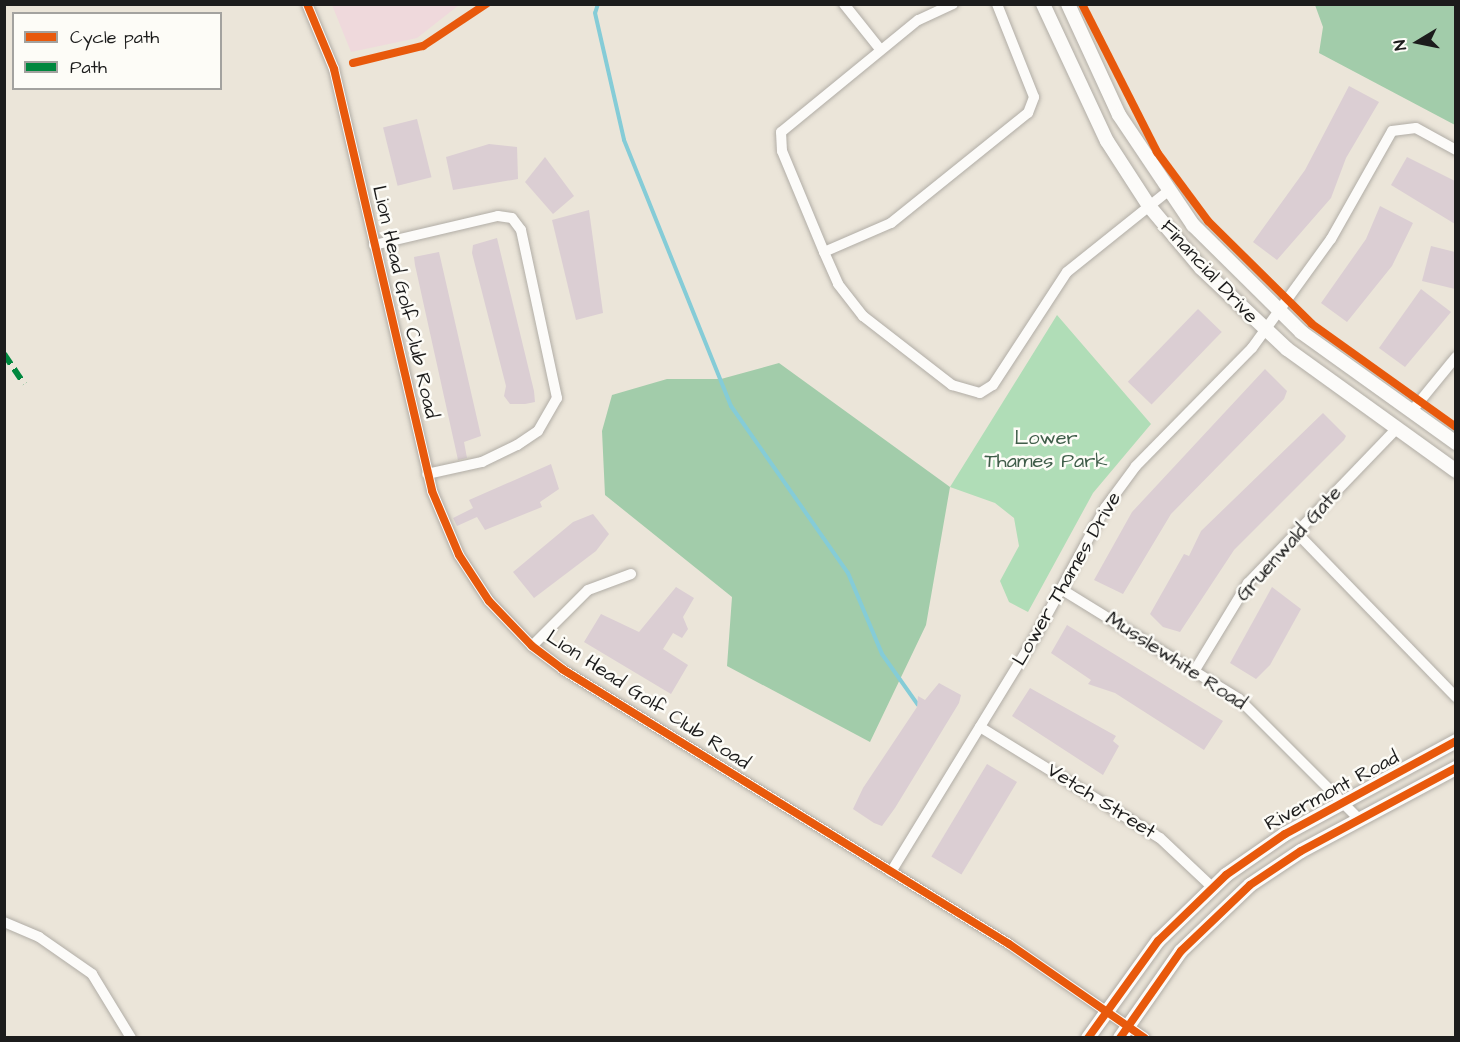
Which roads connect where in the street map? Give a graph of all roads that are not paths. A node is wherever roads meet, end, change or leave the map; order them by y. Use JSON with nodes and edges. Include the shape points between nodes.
{"nodes":[{"id":1,"x":307,"y":4,"type":"edge"},
{"id":2,"x":844,"y":4,"type":"edge"},
{"id":3,"x":953,"y":4,"type":"edge"},
{"id":4,"x":997,"y":4,"type":"edge"},
{"id":5,"x":1043,"y":4,"type":"edge"},
{"id":6,"x":1068,"y":4,"type":"edge"},
{"id":7,"x":880,"y":50,"type":"junction"},
{"id":8,"x":1455,"y":150,"type":"edge"},
{"id":9,"x":1168,"y":191,"type":"junction"},
{"id":10,"x":1149,"y":206,"type":"junction"},
{"id":11,"x":374,"y":245,"type":"junction"},
{"id":12,"x":824,"y":252,"type":"junction"},
{"id":13,"x":1277,"y":312,"type":"junction"},
{"id":14,"x":1264,"y":330,"type":"junction"},
{"id":15,"x":1455,"y":357,"type":"edge"},
{"id":16,"x":1411,"y":412,"type":"junction"},
{"id":17,"x":1396,"y":429,"type":"junction"},
{"id":18,"x":1455,"y":443,"type":"edge"},
{"id":19,"x":1455,"y":471,"type":"edge"},
{"id":20,"x":427,"y":474,"type":"junction"},
{"id":21,"x":1296,"y":532,"type":"junction"},
{"id":22,"x":630,"y":574,"type":"dead end"},
{"id":23,"x":1061,"y":589,"type":"junction"},
{"id":24,"x":532,"y":646,"type":"junction"},
{"id":25,"x":1195,"y":670,"type":"junction"},
{"id":26,"x":1455,"y":697,"type":"edge"},
{"id":27,"x":980,"y":727,"type":"junction"},
{"id":28,"x":1455,"y":741,"type":"edge"},
{"id":29,"x":1455,"y":768,"type":"edge"},
{"id":30,"x":1342,"y":802,"type":"junction"},
{"id":31,"x":1360,"y":820,"type":"junction"},
{"id":32,"x":891,"y":872,"type":"junction"},
{"id":33,"x":1212,"y":887,"type":"junction"},
{"id":34,"x":4,"y":922,"type":"edge"},
{"id":35,"x":1107,"y":1010,"type":"junction"},
{"id":36,"x":1128,"y":1025,"type":"junction"},
{"id":37,"x":131,"y":1038,"type":"edge"},
{"id":38,"x":1088,"y":1038,"type":"edge"},
{"id":39,"x":1120,"y":1038,"type":"edge"},
{"id":40,"x":1145,"y":1038,"type":"edge"}],
"edges":[{"from":1,"to":11,"type":"street","name":"Lion Head Golf Club Road","via":[[334,69]]},
{"from":2,"to":7,"type":"street"},
{"from":3,"to":7,"type":"street","via":[[918,20]]},
{"from":4,"to":12,"type":"street","via":[[1034,97],[1028,113],[891,223]]},
{"from":5,"to":10,"type":"street","name":"Financial Drive","via":[[1090,111]]},
{"from":6,"to":9,"type":"street","name":"Financial Drive","via":[[1103,85]]},
{"from":7,"to":12,"type":"street","via":[[781,132],[782,151]]},
{"from":8,"to":13,"type":"street","name":"Lower Thames Drive","via":[[1416,128],[1392,131],[1331,239]]},
{"from":9,"to":10,"type":"street"},
{"from":9,"to":13,"type":"street","name":"Financial Drive"},
{"from":10,"to":12,"type":"street","via":[[1067,272],[993,385],[980,393],[952,385],[863,316],[838,284]]},
{"from":10,"to":14,"type":"street","name":"Financial Drive","via":[[1201,268]]},
{"from":11,"to":20,"type":"street","name":"Lion Head Golf Club Road"},
{"from":11,"to":20,"type":"street","via":[[506,216],[518,222],[524,241],[557,398],[538,431],[517,444],[482,462]]},
{"from":13,"to":14,"type":"street","name":"Lower Thames Drive"},
{"from":13,"to":16,"type":"street","name":"Financial Drive"},
{"from":14,"to":17,"type":"street","name":"Financial Drive"},
{"from":14,"to":23,"type":"street","name":"Lower Thames Drive","via":[[1125,480]]},
{"from":15,"to":16,"type":"street"},
{"from":16,"to":18,"type":"street","name":"Financial Drive"},
{"from":17,"to":19,"type":"street","name":"Financial Drive"},
{"from":17,"to":21,"type":"street","name":"Gruenwald Gate"},
{"from":20,"to":24,"type":"street","name":"Lion Head Golf Club Road","via":[[442,520],[468,569]]},
{"from":21,"to":25,"type":"street","name":"Gruenwald Gate","via":[[1248,583]]},
{"from":21,"to":26,"type":"street"},
{"from":22,"to":24,"type":"street","via":[[588,590]]},
{"from":23,"to":25,"type":"street","name":"Musslewhite Road"},
{"from":23,"to":27,"type":"street","name":"Lower Thames Drive"},
{"from":24,"to":32,"type":"street","name":"Lion Head Golf Club Road"},
{"from":25,"to":30,"type":"street","name":"Musslewhite Road","via":[[1253,711]]},
{"from":27,"to":32,"type":"street","name":"Lower Thames Drive"},
{"from":27,"to":33,"type":"street","name":"Vetch Street","via":[[1160,838]]},
{"from":28,"to":30,"type":"street","name":"Rivermont Road"},
{"from":29,"to":31,"type":"street","name":"Rivermont Road"},
{"from":30,"to":31,"type":"street","name":"Musslewhite Road"},
{"from":30,"to":33,"type":"street","name":"Rivermont Road","via":[[1262,848]]},
{"from":31,"to":36,"type":"street","name":"Rivermont Road","via":[[1282,863],[1225,906],[1181,951]]},
{"from":32,"to":35,"type":"street","name":"Lion Head Golf Club Road"},
{"from":33,"to":35,"type":"street","name":"Rivermont Road","via":[[1158,941]]},
{"from":34,"to":37,"type":"street","via":[[39,937],[92,974]]},
{"from":35,"to":36,"type":"street","name":"Lion Head Golf Club Road"},
{"from":35,"to":38,"type":"street","name":"Rivermont Road"},
{"from":36,"to":39,"type":"street","name":"Rivermont Road"},
{"from":36,"to":40,"type":"street","name":"Lion Head Golf Club Road"}]}
